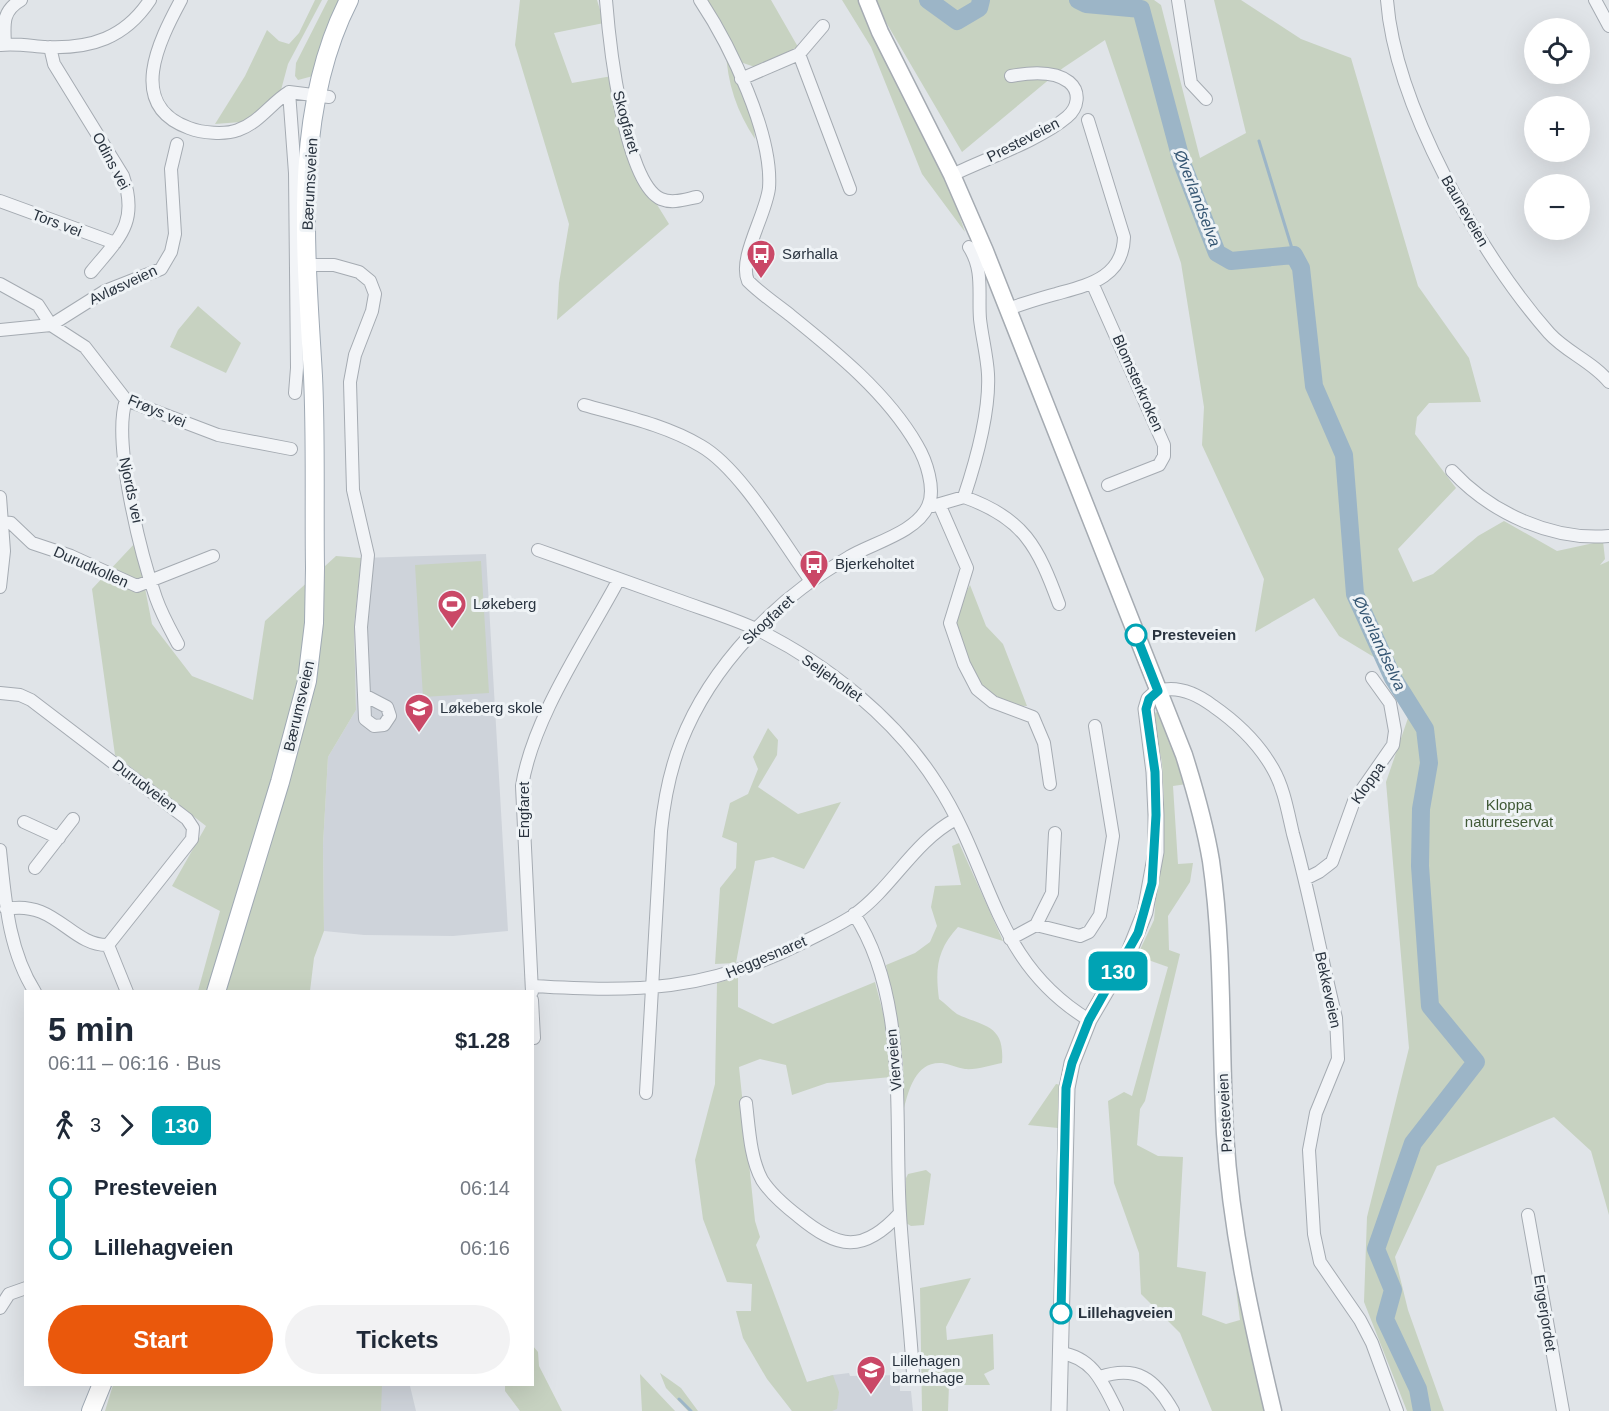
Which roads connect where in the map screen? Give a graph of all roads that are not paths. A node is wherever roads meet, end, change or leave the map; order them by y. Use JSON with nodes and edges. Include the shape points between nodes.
{"nodes":[{"id":1,"x":21,"y":0,"type":"edge"},
{"id":2,"x":150,"y":0,"type":"edge"},
{"id":3,"x":181,"y":0,"type":"edge"},
{"id":4,"x":349,"y":0,"type":"edge"},
{"id":5,"x":606,"y":0,"type":"edge"},
{"id":6,"x":700,"y":0,"type":"edge"},
{"id":7,"x":867,"y":0,"type":"edge"},
{"id":8,"x":1178,"y":0,"type":"edge"},
{"id":9,"x":1387,"y":0,"type":"edge"},
{"id":10,"x":1594,"y":0,"type":"edge"},
{"id":11,"x":823,"y":26,"type":"dead end"},
{"id":12,"x":1609,"y":26,"type":"edge"},
{"id":13,"x":3,"y":45,"type":"edge"},
{"id":14,"x":50,"y":47,"type":"junction"},
{"id":15,"x":799,"y":54,"type":"junction"},
{"id":16,"x":1011,"y":76,"type":"dead end"},
{"id":17,"x":741,"y":79,"type":"junction"},
{"id":18,"x":289,"y":92,"type":"junction"},
{"id":19,"x":323,"y":96,"type":"junction"},
{"id":20,"x":1206,"y":99,"type":"dead end"},
{"id":21,"x":1088,"y":120,"type":"dead end"},
{"id":22,"x":177,"y":144,"type":"dead end"},
{"id":23,"x":952,"y":175,"type":"junction"},
{"id":24,"x":850,"y":189,"type":"dead end"},
{"id":25,"x":698,"y":197,"type":"dead end"},
{"id":26,"x":0,"y":201,"type":"edge"},
{"id":27,"x":114,"y":243,"type":"junction"},
{"id":28,"x":969,"y":247,"type":"dead end"},
{"id":29,"x":314,"y":265,"type":"junction"},
{"id":30,"x":91,"y":272,"type":"dead end"},
{"id":31,"x":0,"y":284,"type":"edge"},
{"id":32,"x":1093,"y":285,"type":"junction"},
{"id":33,"x":1007,"y":309,"type":"junction"},
{"id":34,"x":51,"y":324,"type":"junction"},
{"id":35,"x":0,"y":330,"type":"edge"},
{"id":36,"x":1609,"y":382,"type":"edge"},
{"id":37,"x":295,"y":393,"type":"dead end"},
{"id":38,"x":126,"y":400,"type":"junction"},
{"id":39,"x":584,"y":405,"type":"dead end"},
{"id":40,"x":291,"y":449,"type":"dead end"},
{"id":41,"x":1452,"y":471,"type":"dead end"},
{"id":42,"x":1108,"y":485,"type":"dead end"},
{"id":43,"x":0,"y":496,"type":"edge"},
{"id":44,"x":964,"y":497,"type":"junction"},
{"id":45,"x":934,"y":506,"type":"junction"},
{"id":46,"x":3,"y":522,"type":"junction"},
{"id":47,"x":1609,"y":536,"type":"edge"},
{"id":48,"x":538,"y":550,"type":"dead end"},
{"id":49,"x":213,"y":556,"type":"dead end"},
{"id":50,"x":150,"y":579,"type":"junction"},
{"id":51,"x":620,"y":579,"type":"junction"},
{"id":52,"x":811,"y":581,"type":"junction"},
{"id":53,"x":0,"y":587,"type":"edge"},
{"id":54,"x":1059,"y":604,"type":"dead end"},
{"id":55,"x":755,"y":629,"type":"junction"},
{"id":56,"x":178,"y":644,"type":"dead end"},
{"id":57,"x":1372,"y":678,"type":"dead end"},
{"id":58,"x":1158,"y":691,"type":"junction"},
{"id":59,"x":0,"y":693,"type":"edge"},
{"id":60,"x":364,"y":695,"type":"dead end"},
{"id":61,"x":1095,"y":726,"type":"dead end"},
{"id":62,"x":1050,"y":784,"type":"dead end"},
{"id":63,"x":73,"y":819,"type":"dead end"},
{"id":64,"x":956,"y":819,"type":"junction"},
{"id":65,"x":24,"y":822,"type":"dead end"},
{"id":66,"x":1055,"y":833,"type":"dead end"},
{"id":67,"x":58,"y":838,"type":"junction"},
{"id":68,"x":0,"y":850,"type":"edge"},
{"id":69,"x":35,"y":868,"type":"dead end"},
{"id":70,"x":1305,"y":879,"type":"junction"},
{"id":71,"x":6,"y":909,"type":"junction"},
{"id":72,"x":854,"y":914,"type":"junction"},
{"id":73,"x":1036,"y":925,"type":"junction"},
{"id":74,"x":1010,"y":939,"type":"junction"},
{"id":75,"x":108,"y":945,"type":"junction"},
{"id":76,"x":653,"y":988,"type":"junction"},
{"id":77,"x":532,"y":989,"type":"edge"},
{"id":78,"x":34,"y":990,"type":"edge"},
{"id":79,"x":126,"y":990,"type":"edge"},
{"id":80,"x":217,"y":990,"type":"edge"},
{"id":81,"x":1089,"y":1020,"type":"junction"},
{"id":82,"x":646,"y":1093,"type":"dead end"},
{"id":83,"x":746,"y":1103,"type":"dead end"},
{"id":84,"x":900,"y":1213,"type":"junction"},
{"id":85,"x":1528,"y":1215,"type":"dead end"},
{"id":86,"x":24,"y":1289,"type":"edge"},
{"id":87,"x":0,"y":1308,"type":"edge"},
{"id":88,"x":1061,"y":1359,"type":"junction"},
{"id":89,"x":913,"y":1374,"type":"dead end"},
{"id":90,"x":1100,"y":1377,"type":"junction"},
{"id":91,"x":92,"y":1386,"type":"edge"},
{"id":92,"x":101,"y":1386,"type":"edge"},
{"id":93,"x":85,"y":1411,"type":"edge"},
{"id":94,"x":91,"y":1411,"type":"edge"},
{"id":95,"x":1059,"y":1411,"type":"edge"},
{"id":96,"x":1117,"y":1411,"type":"edge"},
{"id":97,"x":1173,"y":1411,"type":"edge"},
{"id":98,"x":1273,"y":1411,"type":"edge"},
{"id":99,"x":1396,"y":1411,"type":"edge"},
{"id":100,"x":1563,"y":1411,"type":"edge"}],
"edges":[{"from":1,"to":13,"type":"street","via":[[5,16]]},
{"from":2,"to":14,"type":"street","via":[[132,24],[105,40]]},
{"from":3,"to":18,"type":"street","via":[[153,75],[152,91],[168,119],[194,130],[237,131]]},
{"from":4,"to":19,"type":"main road","name":"Bærumsveien"},
{"from":5,"to":25,"type":"street","name":"Skogfaret","via":[[614,79],[640,173],[648,190],[660,198],[671,201]]},
{"from":6,"to":17,"type":"street"},
{"from":7,"to":23,"type":"main road","name":"Presteveien"},
{"from":8,"to":20,"type":"street","via":[[1191,83]]},
{"from":9,"to":36,"type":"street","name":"Bauneveien","via":[[1393,42],[1445,177],[1519,298],[1556,340]]},
{"from":10,"to":12,"type":"street"},
{"from":11,"to":15,"type":"street"},
{"from":13,"to":14,"type":"street"},
{"from":14,"to":27,"type":"street","name":"Odins vei","via":[[54,64],[123,176],[129,194],[126,231]]},
{"from":15,"to":17,"type":"street"},
{"from":15,"to":24,"type":"street"},
{"from":16,"to":23,"type":"street","name":"Presteveien","via":[[1058,76],[1074,88],[1075,108],[1067,118],[1037,135]]},
{"from":17,"to":45,"type":"street","via":[[764,147],[769,189],[745,275],[882,398],[922,454]]},
{"from":18,"to":19,"type":"street"},
{"from":18,"to":37,"type":"street","name":"Bærumsveien","via":[[295,173]]},
{"from":19,"to":29,"type":"main road","name":"Bærumsveien","via":[[308,174]]},
{"from":21,"to":32,"type":"street","via":[[1124,237],[1124,247],[1112,269]]},
{"from":22,"to":34,"type":"street","name":"Avløsveien","via":[[171,177],[175,234],[166,263],[153,273],[105,291]]},
{"from":23,"to":33,"type":"main road","name":"Presteveien"},
{"from":26,"to":27,"type":"street","name":"Tors vei"},
{"from":27,"to":30,"type":"street","name":"Odins vei"},
{"from":28,"to":44,"type":"street","via":[[980,272],[980,318],[988,374],[979,441]]},
{"from":29,"to":60,"type":"street","via":[[334,265],[359,272],[370,281],[375,294],[354,356],[350,382],[353,490],[368,555],[361,627]]},
{"from":29,"to":80,"type":"main road","name":"Bærumsveien","via":[[309,358],[315,597],[307,681]]},
{"from":31,"to":34,"type":"street","via":[[38,304]]},
{"from":32,"to":33,"type":"street"},
{"from":32,"to":42,"type":"street","name":"Blomsterkroken","via":[[1164,445],[1159,465]]},
{"from":33,"to":58,"type":"main road","name":"Presteveien"},
{"from":34,"to":35,"type":"street","name":"Avløsveien"},
{"from":34,"to":38,"type":"street","name":"Frøys vei","via":[[85,347]]},
{"from":38,"to":40,"type":"street","name":"Frøys vei","via":[[218,435]]},
{"from":38,"to":50,"type":"street","name":"Njords vei","via":[[121,438]]},
{"from":39,"to":52,"type":"street","via":[[702,446],[741,484]]},
{"from":41,"to":47,"type":"street","via":[[1486,501],[1523,521],[1563,534]]},
{"from":43,"to":46,"type":"street"},
{"from":44,"to":45,"type":"street"},
{"from":44,"to":54,"type":"street","via":[[997,512],[1025,533],[1045,565]]},
{"from":45,"to":52,"type":"street","name":"Skogfaret","via":[[901,530],[850,555]]},
{"from":45,"to":62,"type":"street","via":[[967,568],[950,623],[960,653],[977,689],[993,702],[1034,717],[1044,743]]},
{"from":46,"to":50,"type":"street","name":"Durudkollen","via":[[11,523],[32,543],[133,585]]},
{"from":46,"to":53,"type":"street"},
{"from":48,"to":51,"type":"street","name":"Seljeholtet"},
{"from":49,"to":50,"type":"street"},
{"from":50,"to":56,"type":"street","name":"Njords vei"},
{"from":51,"to":55,"type":"street","name":"Seljeholtet"},
{"from":51,"to":77,"type":"street","name":"Engfaret","via":[[551,705],[525,763],[522,786]]},
{"from":52,"to":55,"type":"street","name":"Skogfaret"},
{"from":55,"to":64,"type":"street","name":"Seljeholtet","via":[[827,673],[890,722],[929,771]]},
{"from":55,"to":76,"type":"street","name":"Skogfaret","via":[[741,643],[700,705],[671,774],[661,831]]},
{"from":57,"to":70,"type":"street","name":"Kloppa","via":[[1390,703],[1393,745],[1354,801],[1332,862]]},
{"from":58,"to":70,"type":"street","name":"Bekkeveien","via":[[1172,689],[1203,699],[1264,753],[1280,786]]},
{"from":58,"to":81,"type":"street","via":[[1149,699],[1146,709],[1155,772],[1152,883],[1138,933]]},
{"from":58,"to":98,"type":"main road","name":"Presteveien","via":[[1191,776],[1211,865],[1232,1214],[1240,1268]]},
{"from":59,"to":75,"type":"street","name":"Durudveien","via":[[31,700],[187,819],[193,828],[192,839]]},
{"from":61,"to":73,"type":"street","via":[[1113,836],[1100,915],[1089,932],[1080,936]]},
{"from":63,"to":67,"type":"street"},
{"from":64,"to":72,"type":"street","name":"Heggesnaret","via":[[926,838]]},
{"from":64,"to":74,"type":"street","name":"Seljeholtet"},
{"from":65,"to":67,"type":"street"},
{"from":66,"to":73,"type":"street","via":[[1052,894]]},
{"from":67,"to":69,"type":"street"},
{"from":68,"to":71,"type":"street"},
{"from":70,"to":99,"type":"street","name":"Bekkeveien","via":[[1339,1040],[1334,1073],[1316,1113],[1309,1150],[1316,1248],[1327,1275],[1372,1343]]},
{"from":71,"to":75,"type":"street","via":[[19,906],[54,916],[91,942]]},
{"from":71,"to":78,"type":"street","via":[[21,966]]},
{"from":72,"to":76,"type":"street","name":"Heggesnaret","via":[[742,969],[688,984]]},
{"from":72,"to":84,"type":"street","name":"Vierveien","via":[[872,945],[891,1026]]},
{"from":73,"to":74,"type":"street"},
{"from":74,"to":81,"type":"street","name":"Seljeholtet","via":[[1047,990]]},
{"from":75,"to":79,"type":"street"},
{"from":76,"to":77,"type":"street","name":"Heggesnaret"},
{"from":76,"to":82,"type":"street","name":"Skogfaret"},
{"from":81,"to":88,"type":"street","via":[[1066,1088]]},
{"from":83,"to":84,"type":"street","via":[[762,1180],[776,1197],[825,1238],[854,1244],[881,1232]]},
{"from":84,"to":89,"type":"street","name":"Vierveien"},
{"from":85,"to":100,"type":"street","name":"Engerjordet"},
{"from":86,"to":87,"type":"street","via":[[9,1294]]},
{"from":88,"to":90,"type":"street","via":[[1083,1360]]},
{"from":88,"to":95,"type":"street"},
{"from":90,"to":96,"type":"street"},
{"from":90,"to":97,"type":"street","via":[[1112,1372],[1136,1373],[1160,1389]]},
{"from":91,"to":93,"type":"main road"},
{"from":92,"to":94,"type":"main road"}]}
